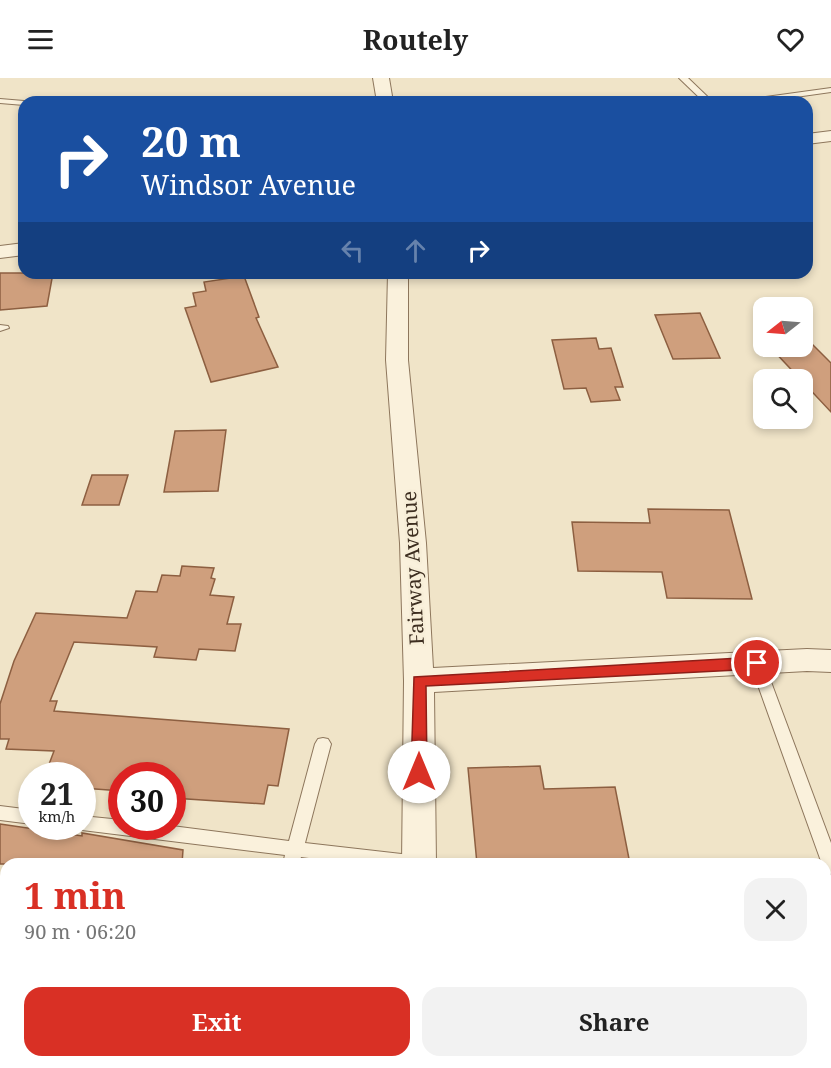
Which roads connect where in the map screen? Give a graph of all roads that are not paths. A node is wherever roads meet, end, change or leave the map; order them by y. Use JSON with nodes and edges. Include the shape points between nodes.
{"nodes":[{"id":1,"x":385,"y":78,"type":"edge"},
{"id":2,"x":683,"y":78,"type":"edge"},
{"id":3,"x":831,"y":90,"type":"edge"},
{"id":4,"x":385,"y":96,"type":"edge"},
{"id":5,"x":702,"y":96,"type":"edge"},
{"id":6,"x":788,"y":96,"type":"edge"},
{"id":7,"x":0,"y":103,"type":"edge"},
{"id":8,"x":18,"y":103,"type":"edge"},
{"id":9,"x":831,"y":136,"type":"edge"},
{"id":10,"x":813,"y":138,"type":"edge"},
{"id":11,"x":18,"y":250,"type":"edge"},
{"id":12,"x":0,"y":252,"type":"edge"},
{"id":13,"x":398,"y":279,"type":"edge"},
{"id":14,"x":831,"y":661,"type":"edge"},
{"id":15,"x":757,"y":663,"type":"junction"},
{"id":16,"x":419,"y":681,"type":"junction"},
{"id":17,"x":323,"y":744,"type":"dead end"},
{"id":18,"x":0,"y":813,"type":"edge"},
{"id":19,"x":18,"y":815,"type":"edge"},
{"id":20,"x":96,"y":825,"type":"edge"},
{"id":21,"x":293,"y":856,"type":"edge"},
{"id":22,"x":324,"y":858,"type":"edge"},
{"id":23,"x":419,"y":858,"type":"edge"},
{"id":24,"x":828,"y":858,"type":"edge"}],
"edges":[{"from":1,"to":4,"type":"street"},
{"from":2,"to":5,"type":"lane"},
{"from":3,"to":6,"type":"lane"},
{"from":7,"to":8,"type":"lane"},
{"from":9,"to":10,"type":"street"},
{"from":11,"to":12,"type":"street"},
{"from":13,"to":16,"type":"street","name":"Fairway Avenue","via":[[397,360],[413,543]]},
{"from":14,"to":15,"type":"street"},
{"from":15,"to":16,"type":"street"},
{"from":15,"to":24,"type":"lane"},
{"from":16,"to":23,"type":"street","name":"Fairway Avenue"},
{"from":17,"to":21,"type":"lane"},
{"from":18,"to":19,"type":"lane"},
{"from":20,"to":21,"type":"lane"},
{"from":21,"to":22,"type":"lane"}]}
